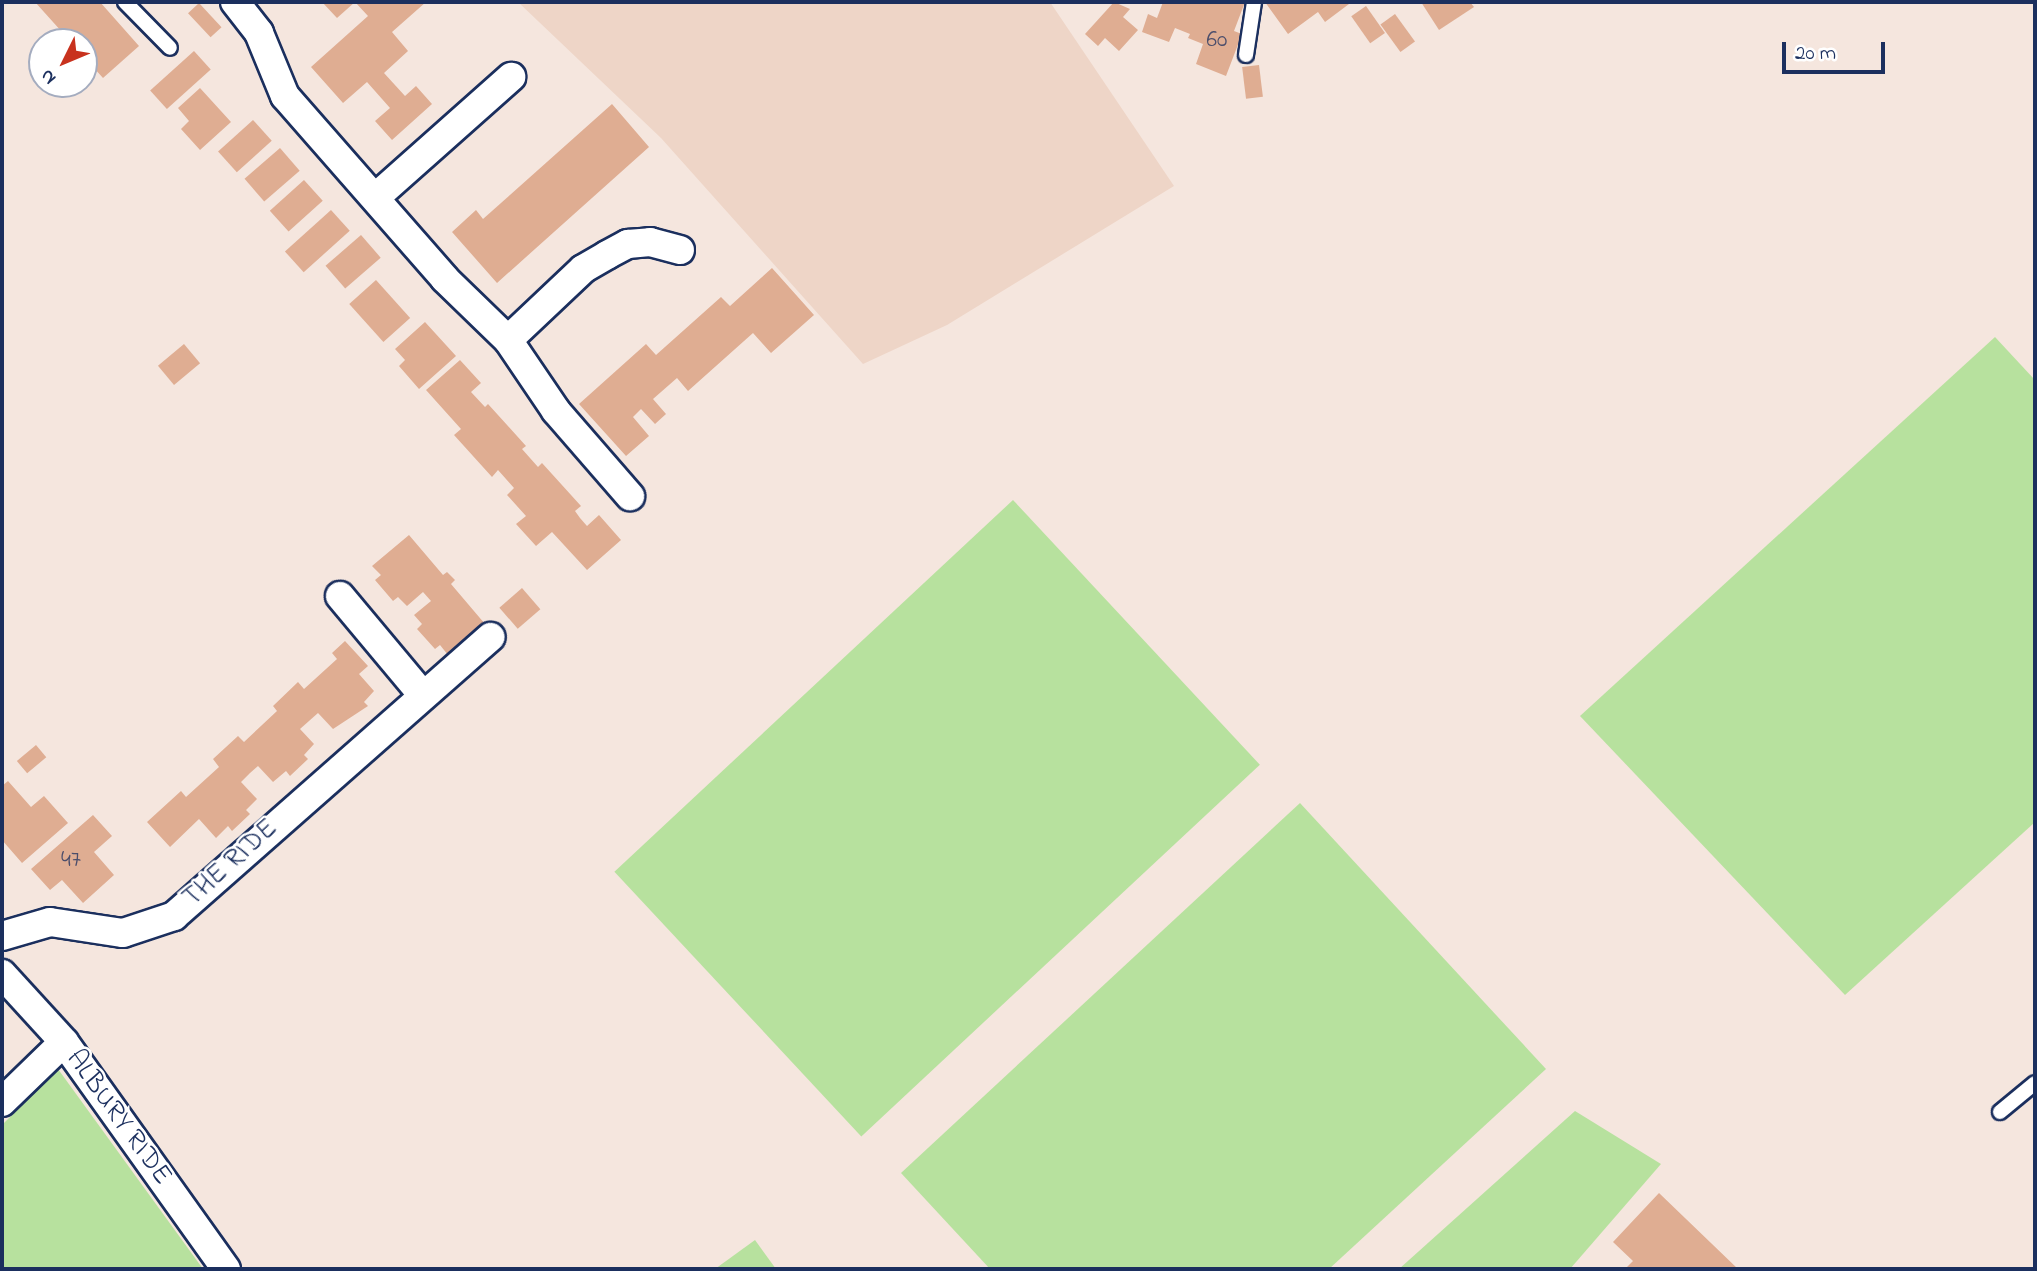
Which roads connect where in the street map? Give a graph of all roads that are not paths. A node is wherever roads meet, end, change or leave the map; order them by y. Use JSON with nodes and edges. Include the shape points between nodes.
{"nodes":[{"id":1,"x":125,"y":2,"type":"edge"},
{"id":2,"x":236,"y":2,"type":"edge"},
{"id":3,"x":1254,"y":2,"type":"edge"},
{"id":4,"x":170,"y":48,"type":"dead end"},
{"id":5,"x":1245,"y":55,"type":"dead end"},
{"id":6,"x":511,"y":77,"type":"dead end"},
{"id":7,"x":376,"y":197,"type":"junction"},
{"id":8,"x":680,"y":250,"type":"dead end"},
{"id":9,"x":508,"y":340,"type":"junction"},
{"id":10,"x":630,"y":496,"type":"dead end"},
{"id":11,"x":340,"y":596,"type":"dead end"},
{"id":12,"x":491,"y":637,"type":"dead end"},
{"id":13,"x":422,"y":694,"type":"junction"},
{"id":14,"x":2,"y":936,"type":"edge"},
{"id":15,"x":2,"y":974,"type":"edge"},
{"id":16,"x":64,"y":1042,"type":"junction"},
{"id":17,"x":2035,"y":1083,"type":"edge"},
{"id":18,"x":2,"y":1102,"type":"edge"},
{"id":19,"x":2000,"y":1112,"type":"dead end"},
{"id":20,"x":226,"y":1269,"type":"edge"}],
"edges":[{"from":1,"to":4,"type":"lane"},
{"from":2,"to":7,"type":"street","via":[[259,33],[285,96]]},
{"from":3,"to":5,"type":"lane"},
{"from":6,"to":7,"type":"street"},
{"from":7,"to":9,"type":"street","via":[[445,279]]},
{"from":8,"to":9,"type":"street","via":[[650,242],[628,244],[583,269]]},
{"from":9,"to":10,"type":"street","via":[[556,411]]},
{"from":11,"to":13,"type":"street"},
{"from":12,"to":13,"type":"street","name":"THE RIDE"},
{"from":13,"to":14,"type":"street","name":"THE RIDE","via":[[174,916],[123,933],[50,922]]},
{"from":15,"to":16,"type":"street","name":"ALBURY RIDE"},
{"from":16,"to":18,"type":"street"},
{"from":16,"to":20,"type":"street","name":"ALBURY RIDE"},
{"from":17,"to":19,"type":"lane"}]}
